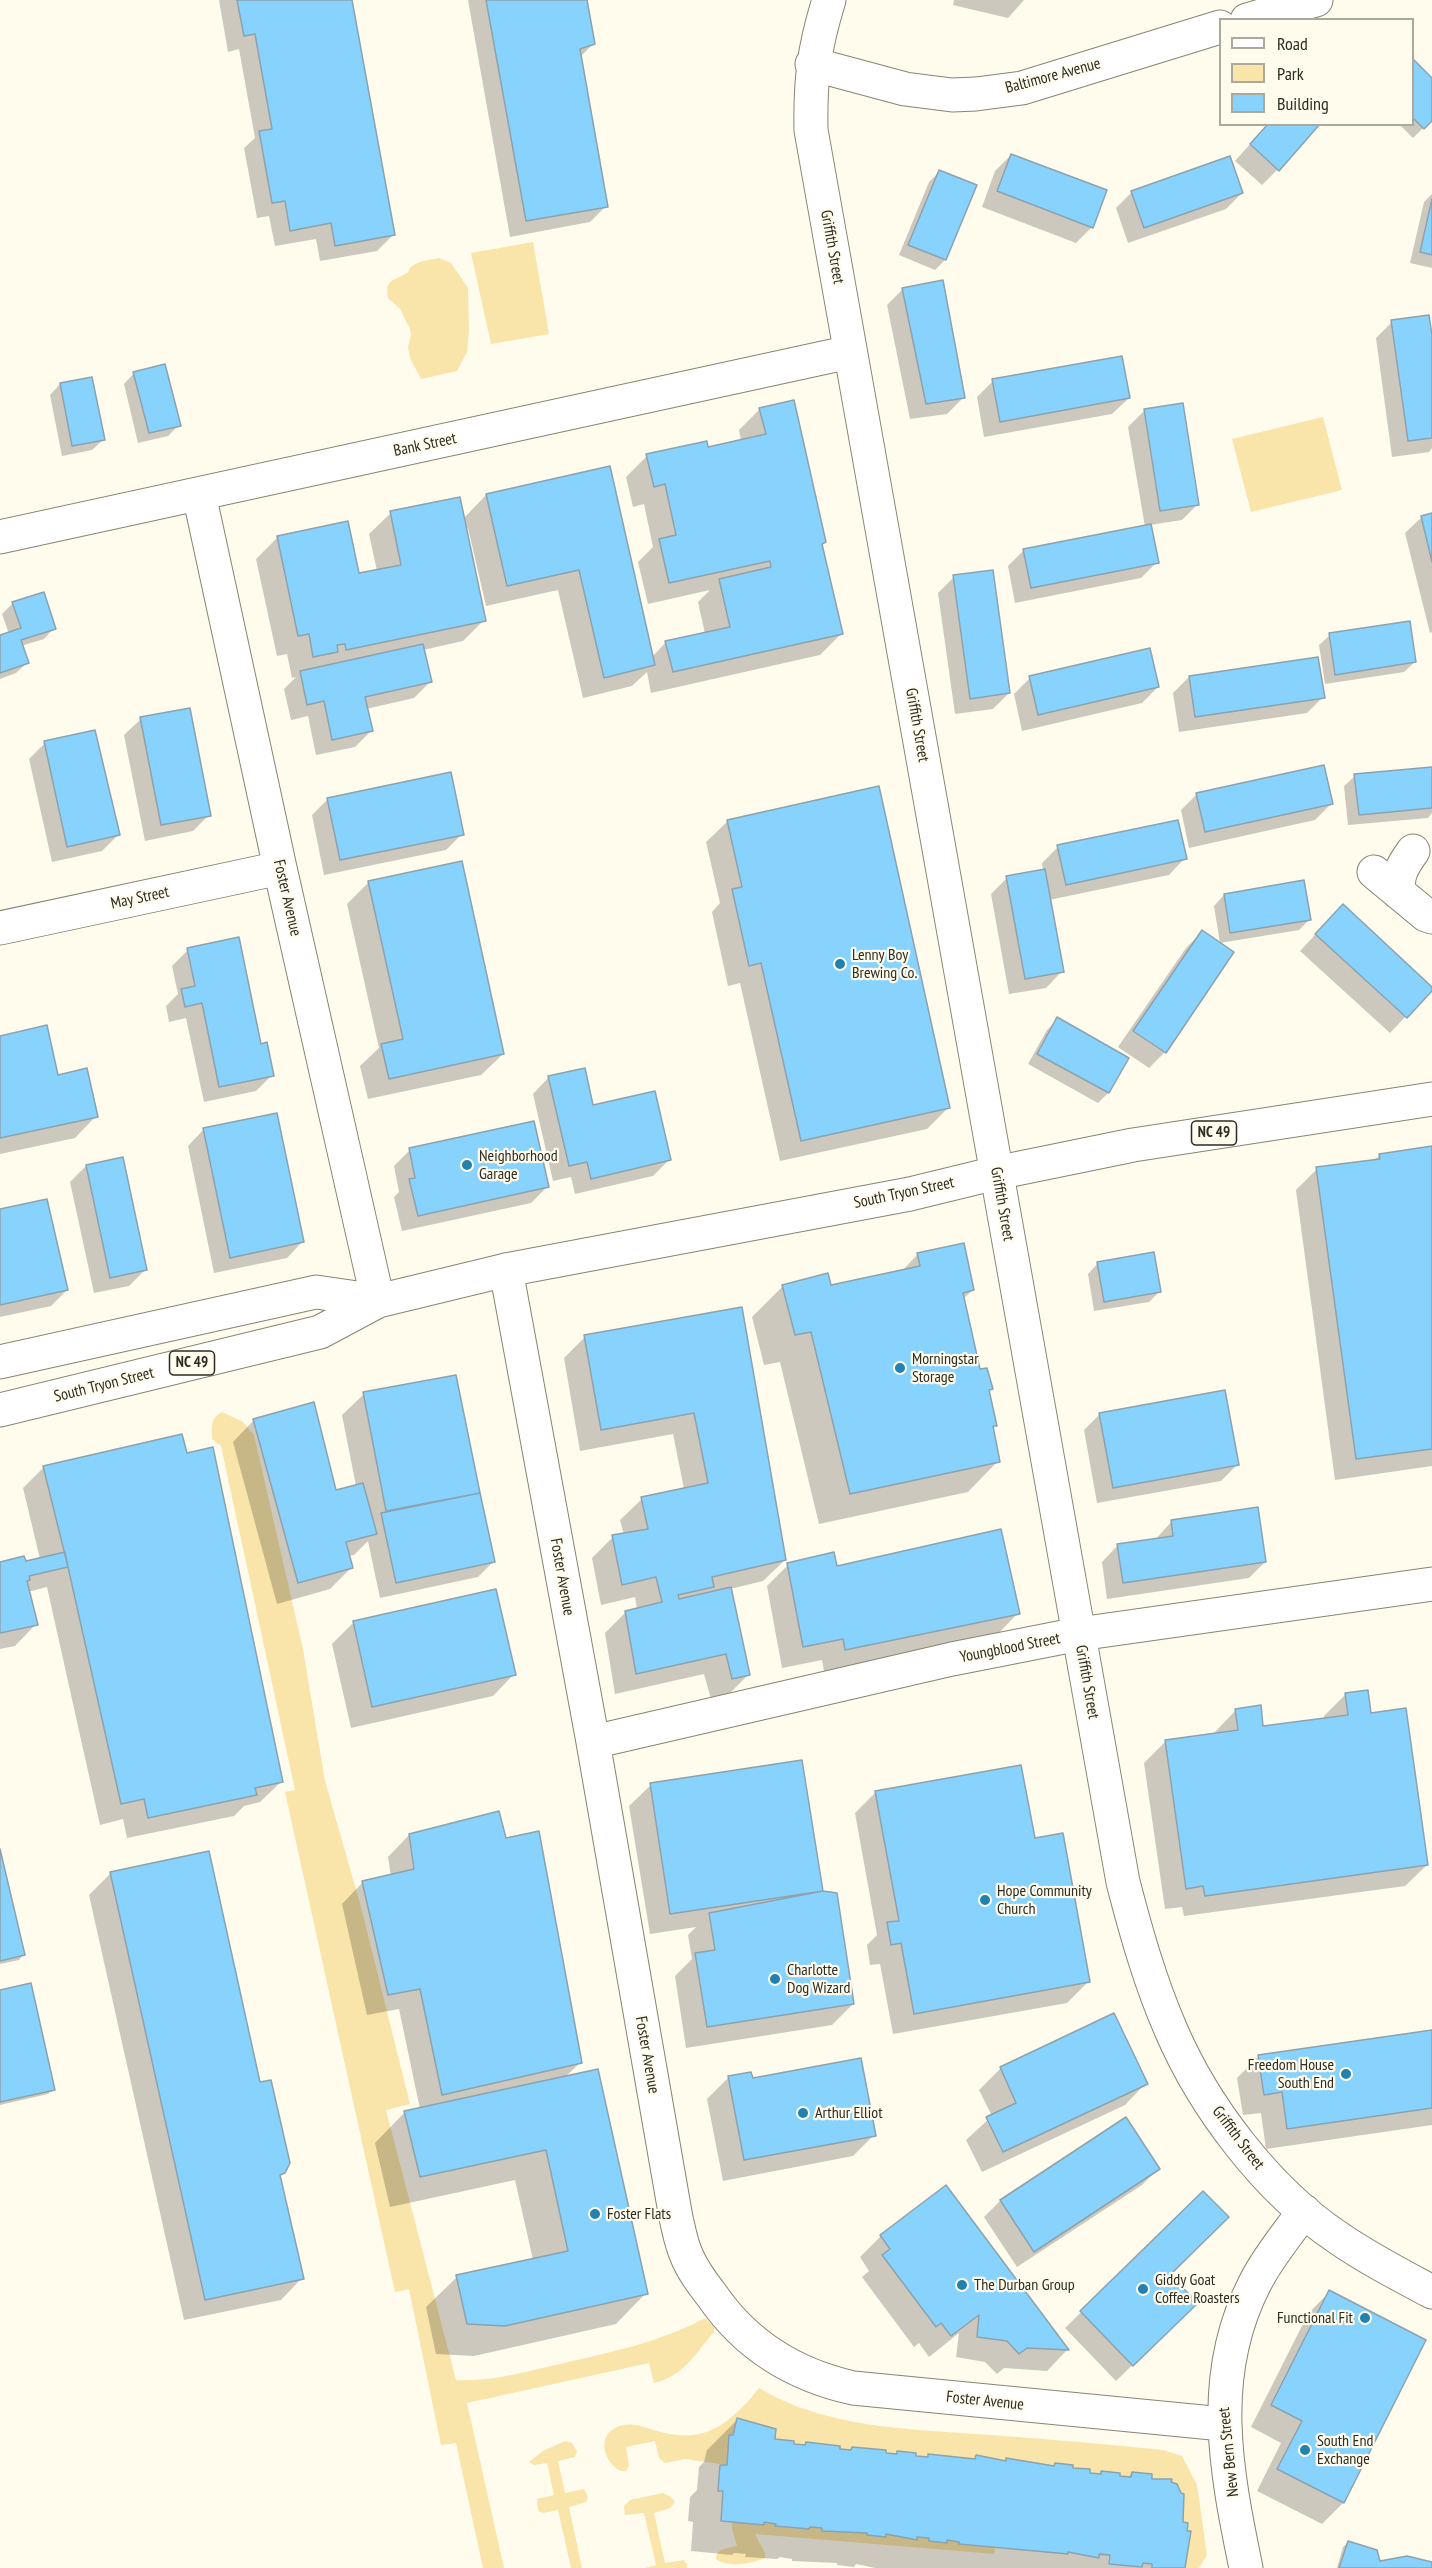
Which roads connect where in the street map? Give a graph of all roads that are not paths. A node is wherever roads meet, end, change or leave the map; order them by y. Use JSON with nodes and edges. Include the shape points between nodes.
{"nodes":[{"id":1,"x":829,"y":0,"type":"edge"},
{"id":2,"x":1316,"y":0,"type":"edge"},
{"id":3,"x":1254,"y":18,"type":"edge"},
{"id":4,"x":1219,"y":28,"type":"edge"},
{"id":5,"x":812,"y":64,"type":"junction"},
{"id":6,"x":850,"y":352,"type":"junction"},
{"id":7,"x":200,"y":494,"type":"junction"},
{"id":8,"x":0,"y":537,"type":"edge"},
{"id":9,"x":1413,"y":851,"type":"dead end"},
{"id":10,"x":280,"y":868,"type":"junction"},
{"id":11,"x":1374,"y":872,"type":"dead end"},
{"id":12,"x":1399,"y":893,"type":"junction"},
{"id":13,"x":1432,"y":917,"type":"edge"},
{"id":14,"x":0,"y":928,"type":"edge"},
{"id":15,"x":1432,"y":1099,"type":"edge"},
{"id":16,"x":996,"y":1173,"type":"junction"},
{"id":17,"x":506,"y":1270,"type":"junction"},
{"id":18,"x":378,"y":1301,"type":"junction"},
{"id":19,"x":0,"y":1362,"type":"edge"},
{"id":20,"x":0,"y":1410,"type":"edge"},
{"id":21,"x":1432,"y":1584,"type":"edge"},
{"id":22,"x":1079,"y":1634,"type":"junction"},
{"id":23,"x":593,"y":1742,"type":"junction"},
{"id":24,"x":1304,"y":2211,"type":"junction"},
{"id":25,"x":1432,"y":2292,"type":"edge"},
{"id":26,"x":1224,"y":2424,"type":"junction"},
{"id":27,"x":1246,"y":2568,"type":"edge"}],
"edges":[{"from":1,"to":5,"type":"street","name":"Griffith Street"},
{"from":2,"to":3,"type":"street"},
{"from":4,"to":5,"type":"street","name":"Baltimore Avenue","via":[[1022,88],[976,94],[905,89]]},
{"from":5,"to":6,"type":"street","name":"Griffith Street","via":[[811,130]]},
{"from":6,"to":7,"type":"street","name":"Bank Street"},
{"from":6,"to":16,"type":"street","name":"Griffith Street"},
{"from":7,"to":8,"type":"street","name":"Bank Street"},
{"from":7,"to":10,"type":"street","name":"Foster Avenue"},
{"from":9,"to":12,"type":"street","via":[[1397,880]]},
{"from":10,"to":14,"type":"street","name":"May Street"},
{"from":10,"to":18,"type":"street","name":"Foster Avenue"},
{"from":11,"to":12,"type":"street"},
{"from":12,"to":13,"type":"street"},
{"from":15,"to":16,"type":"street","name":"South Tryon Street","number":"NC 49","via":[[1133,1145]]},
{"from":16,"to":17,"type":"street","name":"South Tryon Street","number":"NC 49","via":[[910,1194]]},
{"from":16,"to":22,"type":"street","name":"Griffith Street"},
{"from":17,"to":18,"type":"street","name":"South Tryon Street","number":"NC 49"},
{"from":17,"to":23,"type":"street","name":"Foster Avenue"},
{"from":18,"to":19,"type":"street","name":"South Tryon Street","number":"NC 49","via":[[316,1292]]},
{"from":18,"to":20,"type":"street","name":"South Tryon Street","number":"NC 49","via":[[320,1332]]},
{"from":21,"to":22,"type":"street","name":"Youngblood Street"},
{"from":22,"to":23,"type":"street","name":"Youngblood Street"},
{"from":22,"to":24,"type":"street","name":"Griffith Street","via":[[1123,1882],[1156,1994],[1197,2082],[1249,2156]]},
{"from":23,"to":26,"type":"street","name":"Foster Avenue","via":[[676,2218],[686,2254],[724,2314],[774,2357],[843,2386]]},
{"from":24,"to":25,"type":"street","name":"Griffith Street","via":[[1358,2250]]},
{"from":24,"to":26,"type":"street","name":"New Bern Street","via":[[1254,2284],[1236,2329],[1226,2375]]},
{"from":26,"to":27,"type":"street","name":"New Bern Street"}]}
